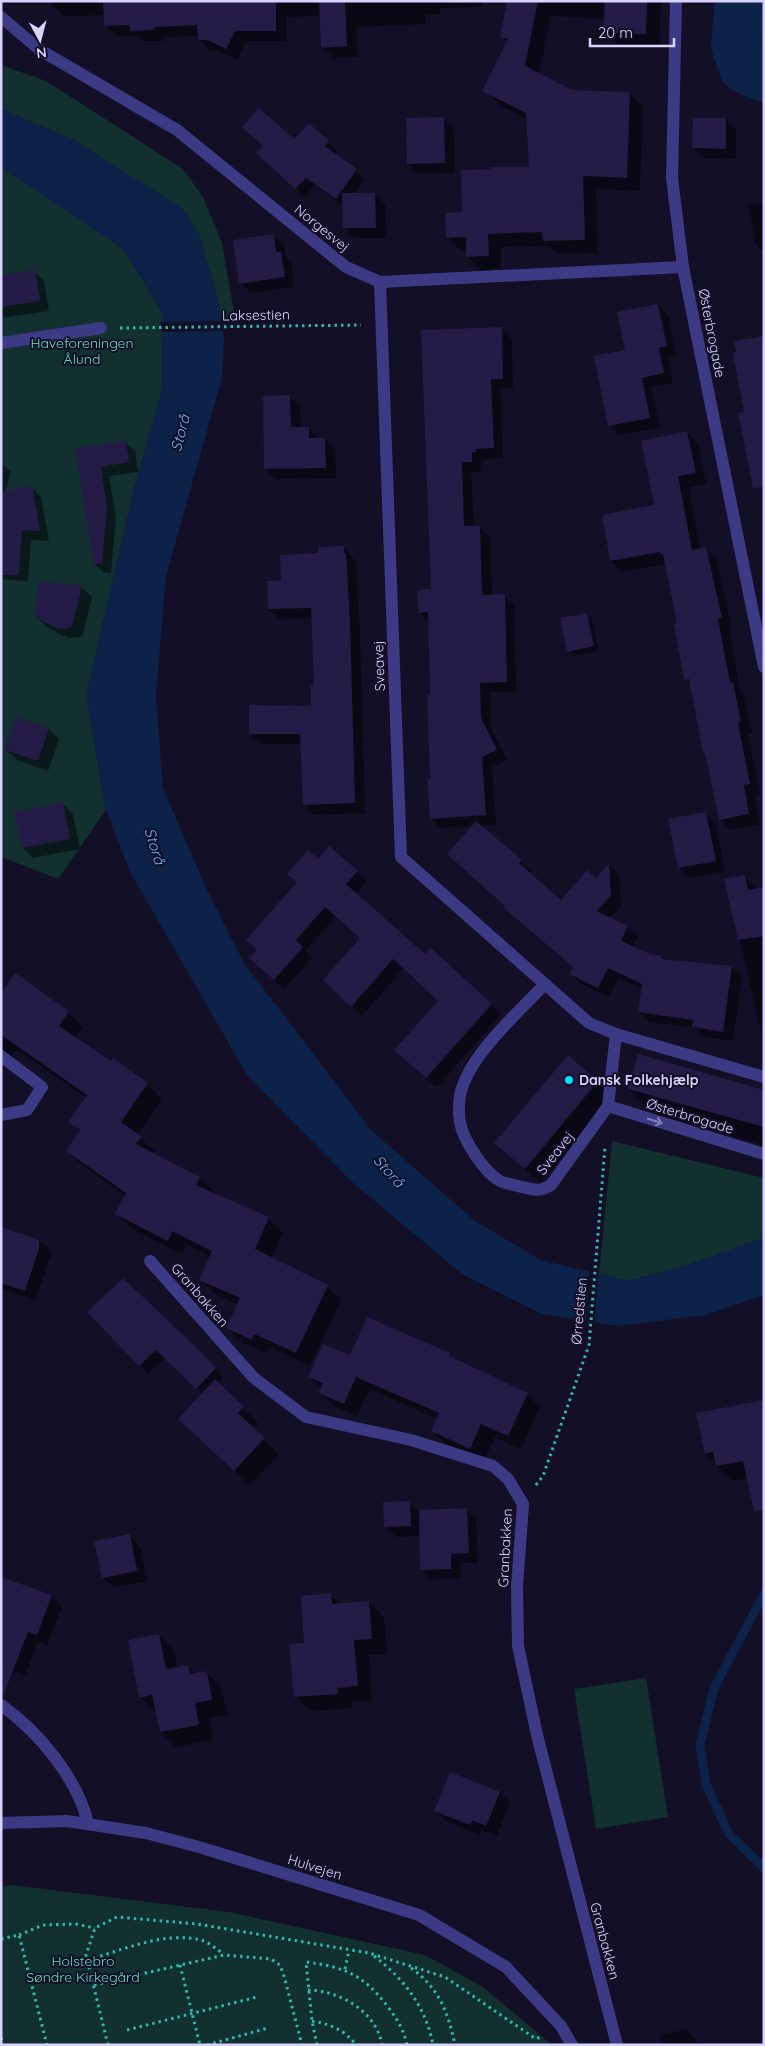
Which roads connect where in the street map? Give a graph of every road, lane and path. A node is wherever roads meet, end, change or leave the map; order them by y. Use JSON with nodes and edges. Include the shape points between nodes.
{"nodes":[{"id":1,"x":676,"y":1,"type":"edge"},
{"id":2,"x":1,"y":16,"type":"edge"},
{"id":3,"x":684,"y":267,"type":"junction"},
{"id":4,"x":380,"y":282,"type":"junction"},
{"id":5,"x":382,"y":325,"type":"junction"},
{"id":6,"x":131,"y":327,"type":"dead end"},
{"id":7,"x":101,"y":328,"type":"dead end"},
{"id":8,"x":1,"y":344,"type":"edge"},
{"id":9,"x":764,"y":666,"type":"edge"},
{"id":10,"x":545,"y":984,"type":"junction"},
{"id":11,"x":616,"y":1034,"type":"junction"},
{"id":12,"x":1,"y":1056,"type":"edge"},
{"id":13,"x":764,"y":1077,"type":"edge"},
{"id":14,"x":608,"y":1106,"type":"junction"},
{"id":15,"x":1,"y":1115,"type":"edge"},
{"id":16,"x":605,"y":1146,"type":"dead end"},
{"id":17,"x":764,"y":1154,"type":"edge"},
{"id":18,"x":150,"y":1261,"type":"dead end"},
{"id":19,"x":524,"y":1504,"type":"junction"},
{"id":20,"x":1,"y":1706,"type":"edge"},
{"id":21,"x":88,"y":1823,"type":"junction"},
{"id":22,"x":1,"y":1824,"type":"edge"},
{"id":23,"x":95,"y":1928,"type":"junction"},
{"id":24,"x":19,"y":1935,"type":"junction"},
{"id":25,"x":1,"y":1940,"type":"edge"},
{"id":26,"x":350,"y":1950,"type":"junction"},
{"id":27,"x":372,"y":1954,"type":"junction"},
{"id":28,"x":224,"y":1955,"type":"junction"},
{"id":29,"x":87,"y":1960,"type":"junction"},
{"id":30,"x":180,"y":1965,"type":"junction"},
{"id":31,"x":407,"y":1965,"type":"junction"},
{"id":32,"x":344,"y":1969,"type":"junction"},
{"id":33,"x":94,"y":1985,"type":"junction"},
{"id":34,"x":308,"y":1990,"type":"junction"},
{"id":35,"x":257,"y":1997,"type":"dead end"},
{"id":36,"x":192,"y":2014,"type":"junction"},
{"id":37,"x":312,"y":2021,"type":"junction"},
{"id":38,"x":561,"y":2026,"type":"junction"},
{"id":39,"x":268,"y":2028,"type":"dead end"},
{"id":40,"x":127,"y":2030,"type":"dead end"},
{"id":41,"x":1,"y":2038,"type":"edge"},
{"id":42,"x":3,"y":2045,"type":"edge"},
{"id":43,"x":47,"y":2045,"type":"edge"},
{"id":44,"x":108,"y":2045,"type":"edge"},
{"id":45,"x":200,"y":2045,"type":"edge"},
{"id":46,"x":207,"y":2045,"type":"edge"},
{"id":47,"x":302,"y":2045,"type":"edge"},
{"id":48,"x":317,"y":2045,"type":"edge"},
{"id":49,"x":356,"y":2045,"type":"edge"},
{"id":50,"x":382,"y":2045,"type":"edge"},
{"id":51,"x":407,"y":2045,"type":"edge"},
{"id":52,"x":432,"y":2045,"type":"edge"},
{"id":53,"x":455,"y":2045,"type":"edge"},
{"id":54,"x":572,"y":2045,"type":"edge"},
{"id":55,"x":617,"y":2045,"type":"edge"}],
"edges":[{"from":1,"to":3,"type":"street","name":"Østerbrogade","via":[[672,178]]},
{"from":2,"to":4,"type":"street","name":"Norgesvej","via":[[40,50],[177,130],[346,267]]},
{"from":3,"to":4,"type":"street","name":"Norgesvej"},
{"from":3,"to":9,"type":"street","name":"Østerbrogade"},
{"from":4,"to":5,"type":"street","name":"Sveavej"},
{"from":5,"to":6,"type":"path","name":"Laksestien"},
{"from":5,"to":10,"type":"street","name":"Sveavej","via":[[401,857]]},
{"from":7,"to":8,"type":"street"},
{"from":10,"to":11,"type":"street","name":"Sveavej","via":[[589,1023]]},
{"from":10,"to":14,"type":"street","name":"Sveavej","via":[[480,1054],[468,1074],[460,1095],[459,1109],[460,1123],[472,1149],[487,1170],[501,1181],[537,1191],[544,1189],[551,1185]]},
{"from":11,"to":13,"type":"street","name":"Sveavej"},
{"from":11,"to":14,"type":"street","name":"Sveavej"},
{"from":12,"to":15,"type":"street","via":[[42,1087],[26,1110]]},
{"from":14,"to":17,"type":"street","name":"Østerbrogade","one_way":true},
{"from":16,"to":19,"type":"path","name":"Ørredstien","via":[[589,1345],[543,1476]]},
{"from":18,"to":19,"type":"street","name":"Granbakken","via":[[254,1378],[306,1417],[411,1440],[493,1466],[508,1479]]},
{"from":19,"to":55,"type":"street","name":"Granbakken","via":[[517,1587],[518,1646],[537,1735]]},
{"from":20,"to":21,"type":"street","via":[[39,1739],[70,1779],[85,1809]]},
{"from":21,"to":22,"type":"street","name":"Hulvejen","via":[[42,1821]]},
{"from":21,"to":38,"type":"street","name":"Hulvejen","via":[[199,1847],[419,1915],[506,1967]]},
{"from":23,"to":24,"type":"path","via":[[74,1924],[44,1925]]},
{"from":23,"to":26,"type":"path","via":[[117,1917],[197,1924]]},
{"from":23,"to":29,"type":"path"},
{"from":24,"to":25,"type":"path"},
{"from":24,"to":43,"type":"path"},
{"from":26,"to":27,"type":"path"},
{"from":26,"to":32,"type":"path"},
{"from":27,"to":31,"type":"path"},
{"from":27,"to":52,"type":"path","via":[[413,1995],[430,2030]]},
{"from":28,"to":29,"type":"path","via":[[203,1940],[179,1938],[152,1941]]},
{"from":28,"to":30,"type":"path"},
{"from":28,"to":47,"type":"path","via":[[271,1959],[280,1965]]},
{"from":29,"to":33,"type":"path"},
{"from":30,"to":33,"type":"path"},
{"from":30,"to":36,"type":"path"},
{"from":31,"to":38,"type":"path","via":[[445,1977],[536,2039]]},
{"from":31,"to":53,"type":"path","via":[[432,1987],[448,2012]]},
{"from":32,"to":34,"type":"path","via":[[306,1962]]},
{"from":32,"to":51,"type":"path","via":[[376,1991],[400,2022]]},
{"from":33,"to":44,"type":"path"},
{"from":34,"to":37,"type":"path"},
{"from":34,"to":50,"type":"path","via":[[322,1991],[353,2003],[373,2023]]},
{"from":35,"to":36,"type":"path"},
{"from":36,"to":40,"type":"path"},
{"from":36,"to":45,"type":"path"},
{"from":37,"to":48,"type":"path"},
{"from":37,"to":49,"type":"path","via":[[337,2028],[350,2036]]},
{"from":38,"to":54,"type":"street","name":"Hulvejen"},
{"from":39,"to":46,"type":"path"},
{"from":41,"to":42,"type":"path"}]}
